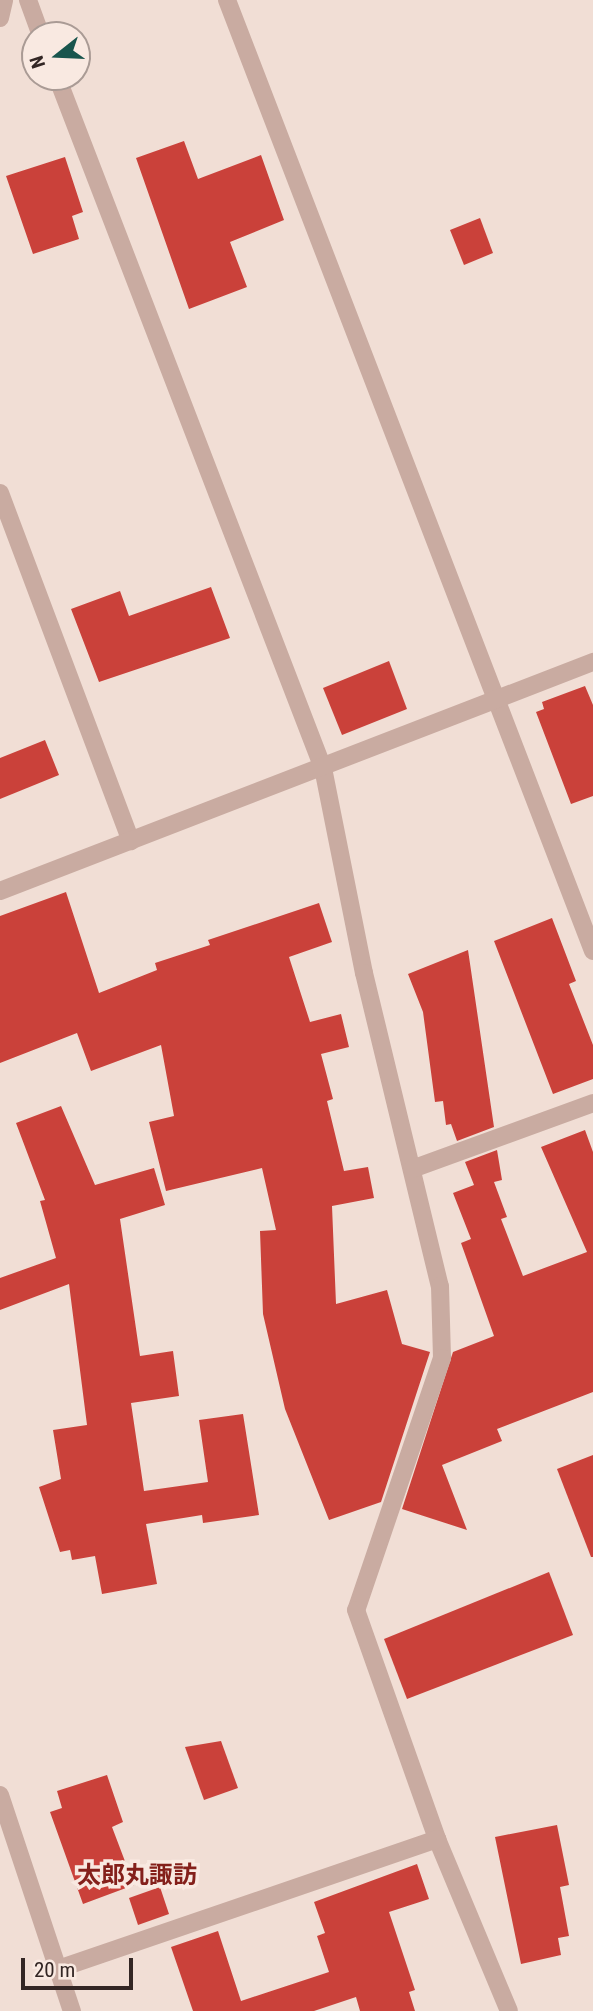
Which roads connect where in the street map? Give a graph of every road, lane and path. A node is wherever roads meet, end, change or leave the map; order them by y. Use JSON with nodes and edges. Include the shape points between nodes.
{"nodes":[{"id":1,"x":5,"y":0,"type":"edge"},
{"id":2,"x":28,"y":0,"type":"edge"},
{"id":3,"x":227,"y":0,"type":"edge"},
{"id":4,"x":0,"y":18,"type":"edge"},
{"id":5,"x":36,"y":21,"type":"edge"},
{"id":6,"x":62,"y":91,"type":"edge"},
{"id":7,"x":0,"y":493,"type":"edge"},
{"id":8,"x":593,"y":662,"type":"edge"},
{"id":9,"x":497,"y":700,"type":"junction"},
{"id":10,"x":323,"y":768,"type":"junction"},
{"id":11,"x":131,"y":841,"type":"junction"},
{"id":12,"x":0,"y":891,"type":"edge"},
{"id":13,"x":593,"y":951,"type":"edge"},
{"id":14,"x":593,"y":1104,"type":"edge"},
{"id":15,"x":412,"y":1169,"type":"junction"},
{"id":16,"x":0,"y":1795,"type":"edge"},
{"id":17,"x":437,"y":1839,"type":"junction"},
{"id":18,"x":58,"y":1969,"type":"junction"},
{"id":19,"x":72,"y":2011,"type":"edge"},
{"id":20,"x":509,"y":2011,"type":"edge"}],
"edges":[{"from":1,"to":4,"type":"street"},
{"from":2,"to":5,"type":"street"},
{"from":3,"to":9,"type":"street"},
{"from":6,"to":10,"type":"street"},
{"from":7,"to":11,"type":"street"},
{"from":8,"to":9,"type":"street"},
{"from":9,"to":10,"type":"street"},
{"from":9,"to":13,"type":"street"},
{"from":10,"to":11,"type":"street"},
{"from":10,"to":15,"type":"street"},
{"from":11,"to":12,"type":"street"},
{"from":14,"to":15,"type":"street"},
{"from":15,"to":17,"type":"street","via":[[440,1286],[442,1358],[356,1610]]},
{"from":16,"to":18,"type":"street"},
{"from":17,"to":18,"type":"street"},
{"from":17,"to":20,"type":"street"},
{"from":18,"to":19,"type":"street"}]}
